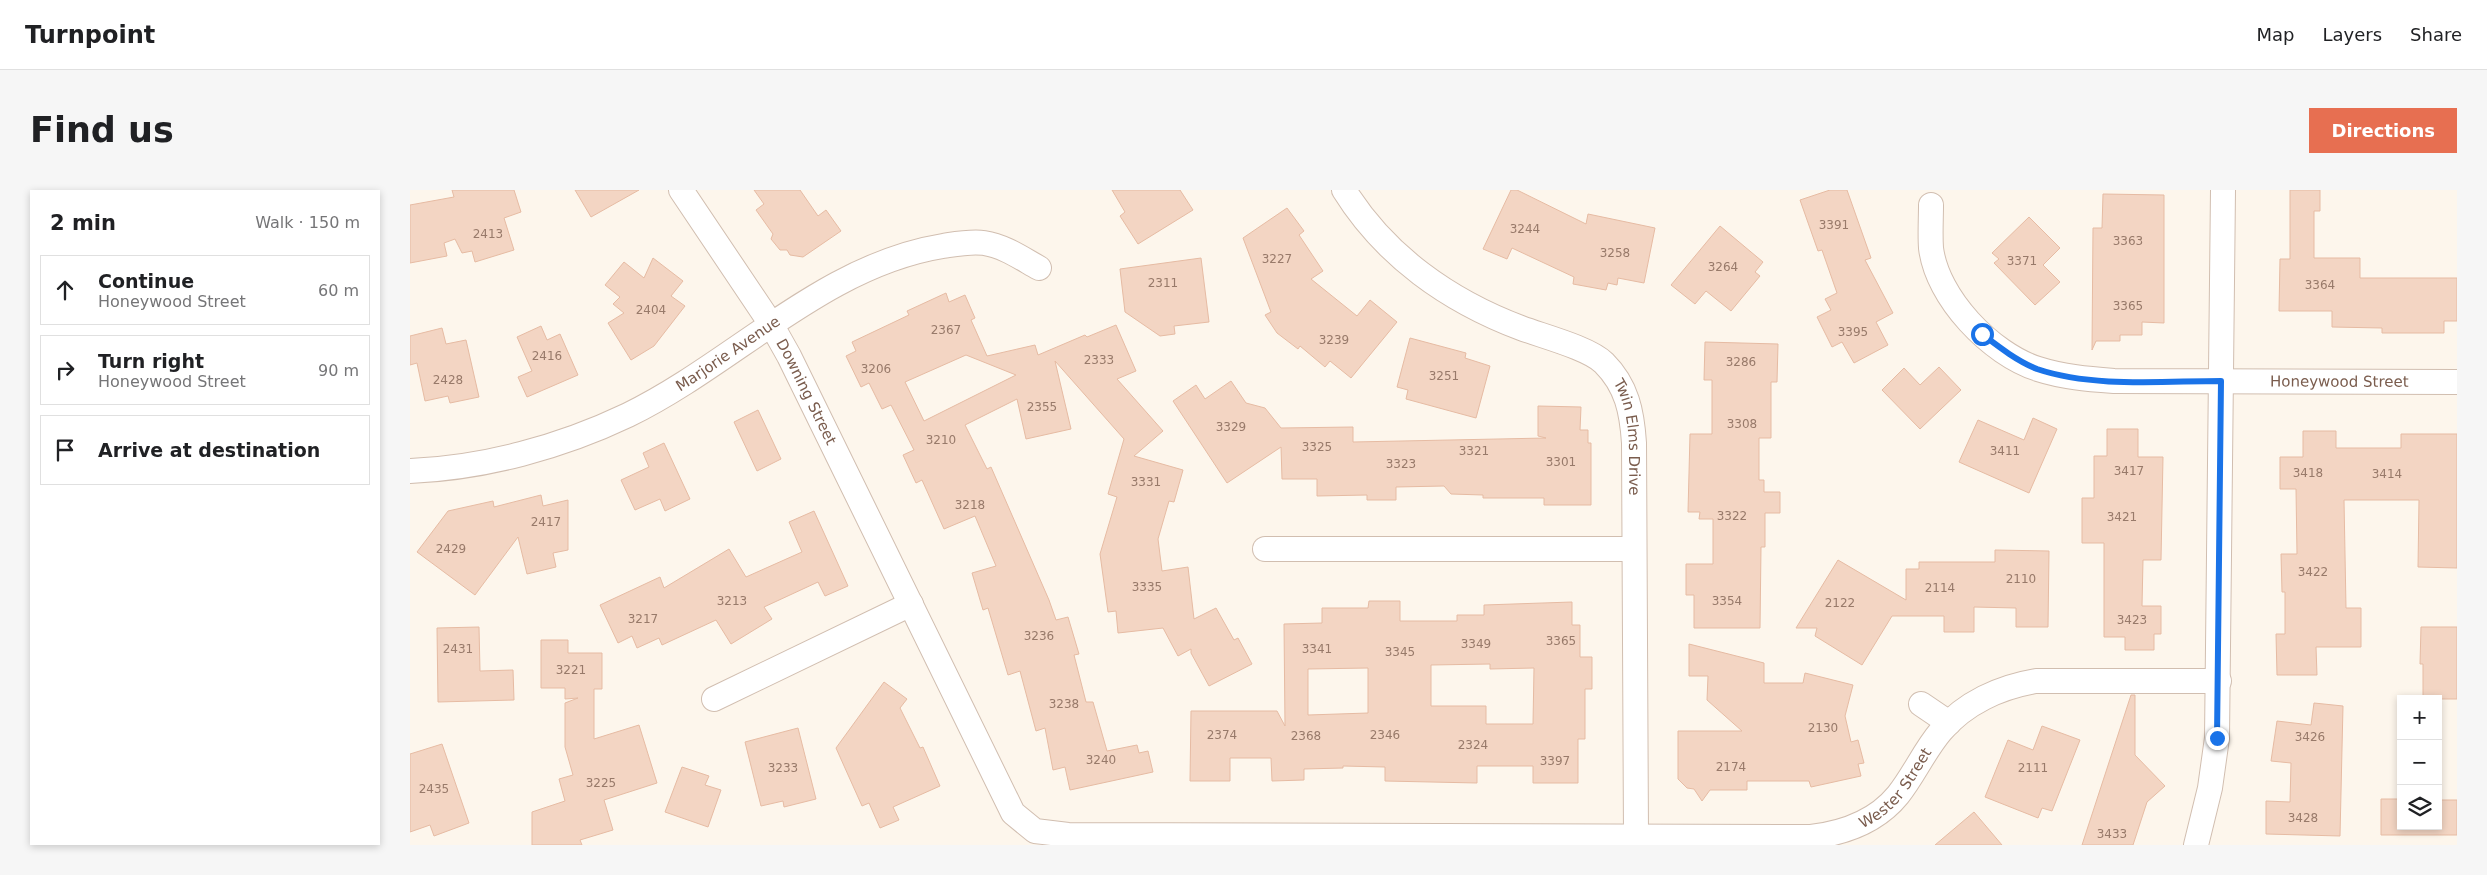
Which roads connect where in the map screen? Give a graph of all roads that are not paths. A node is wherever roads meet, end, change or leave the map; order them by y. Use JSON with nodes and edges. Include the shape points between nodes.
{"nodes":[{"id":1,"x":681,"y":190,"type":"edge"},
{"id":2,"x":1344,"y":190,"type":"edge"},
{"id":3,"x":2222,"y":190,"type":"edge"},
{"id":4,"x":1931,"y":205,"type":"dead end"},
{"id":5,"x":1039,"y":268,"type":"dead end"},
{"id":6,"x":771,"y":324,"type":"junction"},
{"id":7,"x":2221,"y":381,"type":"junction"},
{"id":8,"x":2457,"y":382,"type":"edge"},
{"id":9,"x":410,"y":472,"type":"edge"},
{"id":10,"x":1265,"y":549,"type":"dead end"},
{"id":11,"x":1634,"y":550,"type":"junction"},
{"id":12,"x":911,"y":604,"type":"junction"},
{"id":13,"x":2219,"y":682,"type":"junction"},
{"id":14,"x":714,"y":700,"type":"dead end"},
{"id":15,"x":1921,"y":704,"type":"dead end"},
{"id":16,"x":1949,"y":723,"type":"junction"},
{"id":17,"x":1013,"y":814,"type":"joint"},
{"id":18,"x":1636,"y":836,"type":"junction"},
{"id":19,"x":2196,"y":845,"type":"edge"}],
"edges":[{"from":1,"to":6,"type":"street","name":"Downing Street"},
{"from":2,"to":11,"type":"street","name":"Twin Elms Drive","via":[[1385,243],[1414,270],[1449,294],[1516,326],[1586,352],[1603,362],[1618,379],[1632,418]]},
{"from":3,"to":7,"type":"street"},
{"from":4,"to":7,"type":"street","name":"Honeywood Street","via":[[1932,248],[1939,276],[1950,299],[1982,334],[2009,354],[2036,368],[2075,378]]},
{"from":5,"to":6,"type":"street","name":"Marjorie Avenue","via":[[1006,250],[983,243],[926,248],[868,269]]},
{"from":6,"to":9,"type":"street","name":"Marjorie Avenue","via":[[670,392],[586,433],[510,457]]},
{"from":6,"to":12,"type":"street","name":"Downing Street"},
{"from":7,"to":8,"type":"street","name":"Honeywood Street"},
{"from":7,"to":13,"type":"street"},
{"from":10,"to":11,"type":"street"},
{"from":11,"to":18,"type":"street","name":"Twin Elms Drive"},
{"from":12,"to":14,"type":"street"},
{"from":12,"to":17,"type":"street","name":"Downing Street"},
{"from":13,"to":16,"type":"street","name":"Wester Street","via":[[2036,681],[2012,685],[1982,698]]},
{"from":13,"to":19,"type":"street","via":[[2217,738],[2210,788]]},
{"from":15,"to":16,"type":"street"},
{"from":16,"to":18,"type":"street","name":"Wester Street","via":[[1926,751],[1898,795],[1866,821],[1848,830],[1811,837]]},
{"from":17,"to":18,"type":"street","name":"Wester Street","via":[[1035,832],[1068,835]]}]}
